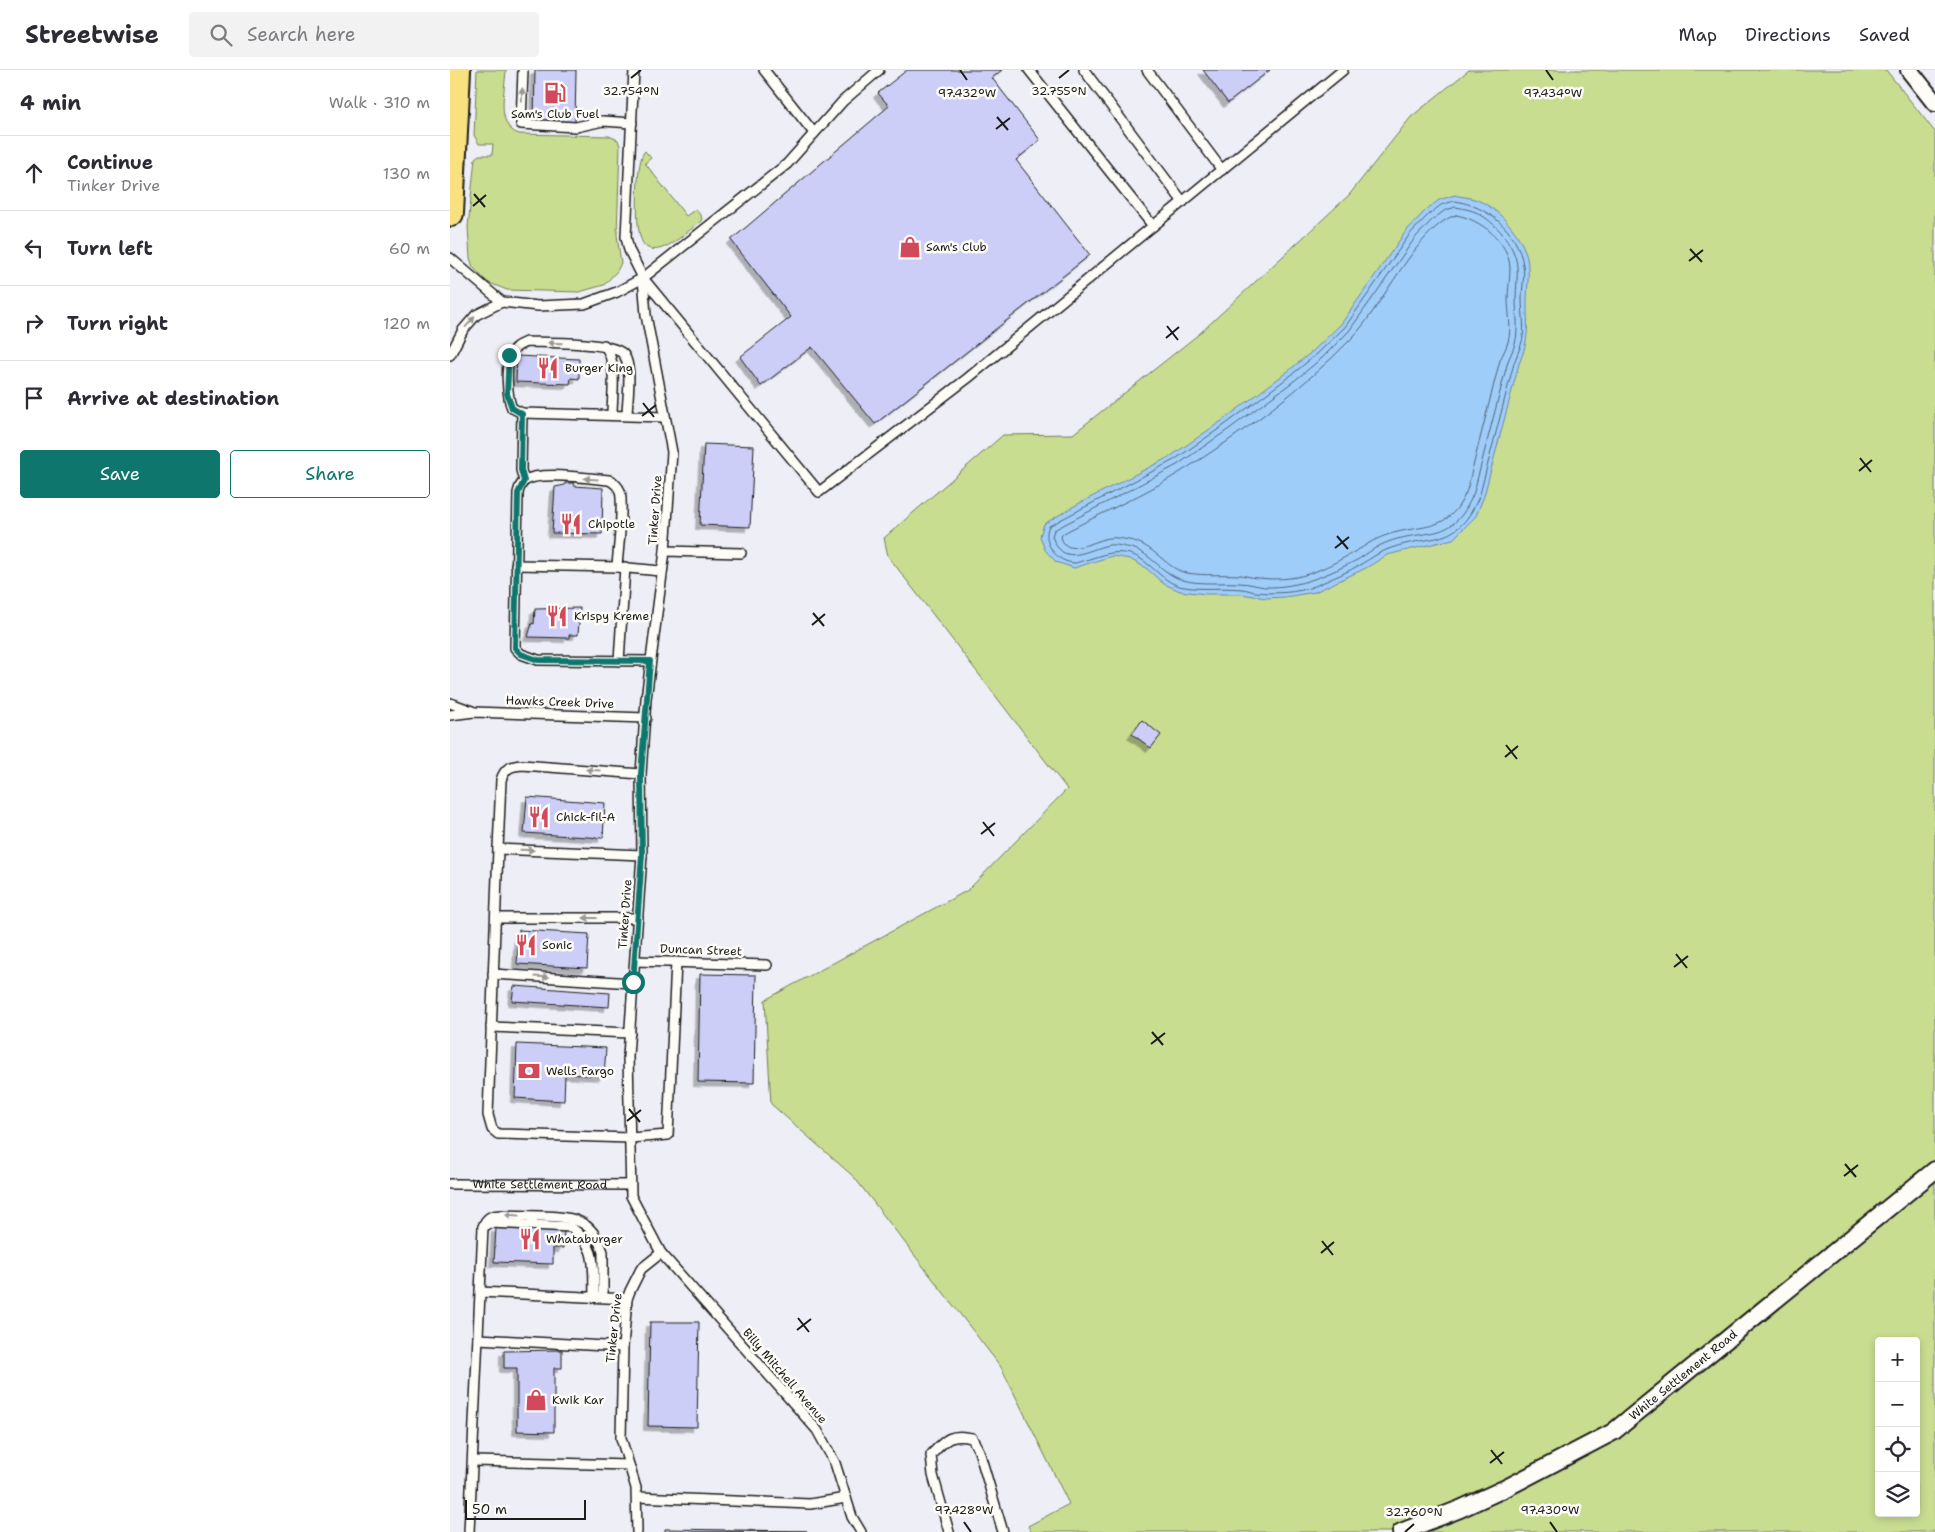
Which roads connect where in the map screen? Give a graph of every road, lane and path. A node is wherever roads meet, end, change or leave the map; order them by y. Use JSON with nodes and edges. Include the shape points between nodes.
{"nodes":[{"id":1,"x":457,"y":70,"type":"edge"},
{"id":2,"x":523,"y":70,"type":"edge"},
{"id":3,"x":634,"y":70,"type":"edge"},
{"id":4,"x":764,"y":70,"type":"edge"},
{"id":5,"x":879,"y":70,"type":"edge"},
{"id":6,"x":1084,"y":70,"type":"edge"},
{"id":7,"x":1146,"y":70,"type":"edge"},
{"id":8,"x":1343,"y":70,"type":"edge"},
{"id":9,"x":1909,"y":70,"type":"edge"},
{"id":10,"x":1031,"y":71,"type":"edge"},
{"id":11,"x":1935,"y":103,"type":"edge"},
{"id":12,"x":632,"y":123,"type":"junction"},
{"id":13,"x":814,"y":134,"type":"junction"},
{"id":14,"x":1222,"y":170,"type":"junction"},
{"id":15,"x":1183,"y":202,"type":"junction"},
{"id":16,"x":450,"y":213,"type":"edge"},
{"id":17,"x":1153,"y":226,"type":"junction"},
{"id":18,"x":450,"y":258,"type":"edge"},
{"id":19,"x":643,"y":278,"type":"junction"},
{"id":20,"x":502,"y":302,"type":"junction"},
{"id":21,"x":604,"y":345,"type":"junction"},
{"id":22,"x":450,"y":355,"type":"edge"},
{"id":23,"x":522,"y":414,"type":"junction"},
{"id":24,"x":612,"y":416,"type":"junction"},
{"id":25,"x":626,"y":416,"type":"junction"},
{"id":26,"x":665,"y":416,"type":"junction"},
{"id":27,"x":528,"y":479,"type":"junction"},
{"id":28,"x":665,"y":551,"type":"junction"},
{"id":29,"x":742,"y":553,"type":"dead end"},
{"id":30,"x":516,"y":565,"type":"junction"},
{"id":31,"x":621,"y":567,"type":"junction"},
{"id":32,"x":661,"y":571,"type":"junction"},
{"id":33,"x":619,"y":661,"type":"junction"},
{"id":34,"x":650,"y":661,"type":"junction"},
{"id":35,"x":450,"y":703,"type":"edge"},
{"id":36,"x":474,"y":712,"type":"junction"},
{"id":37,"x":450,"y":715,"type":"edge"},
{"id":38,"x":646,"y":718,"type":"junction"},
{"id":39,"x":641,"y":774,"type":"junction"},
{"id":40,"x":498,"y":849,"type":"junction"},
{"id":41,"x":642,"y":855,"type":"junction"},
{"id":42,"x":496,"y":918,"type":"junction"},
{"id":43,"x":638,"y":918,"type":"junction"},
{"id":44,"x":635,"y":960,"type":"junction"},
{"id":45,"x":676,"y":962,"type":"junction"},
{"id":46,"x":768,"y":965,"type":"dead end"},
{"id":47,"x":493,"y":974,"type":"junction"},
{"id":48,"x":633,"y":982,"type":"junction"},
{"id":49,"x":492,"y":1026,"type":"junction"},
{"id":50,"x":630,"y":1033,"type":"junction"},
{"id":51,"x":630,"y":1138,"type":"junction"},
{"id":52,"x":1935,"y":1170,"type":"edge"},
{"id":53,"x":450,"y":1184,"type":"edge"},
{"id":54,"x":630,"y":1185,"type":"junction"},
{"id":55,"x":661,"y":1253,"type":"junction"},
{"id":56,"x":480,"y":1292,"type":"junction"},
{"id":57,"x":598,"y":1297,"type":"junction"},
{"id":58,"x":627,"y":1299,"type":"junction"},
{"id":59,"x":478,"y":1339,"type":"junction"},
{"id":60,"x":623,"y":1347,"type":"junction"},
{"id":61,"x":473,"y":1461,"type":"junction"},
{"id":62,"x":629,"y":1465,"type":"junction"},
{"id":63,"x":637,"y":1497,"type":"junction"},
{"id":64,"x":846,"y":1498,"type":"junction"},
{"id":65,"x":469,"y":1532,"type":"edge"},
{"id":66,"x":637,"y":1532,"type":"edge"},
{"id":67,"x":861,"y":1532,"type":"edge"},
{"id":68,"x":949,"y":1532,"type":"edge"},
{"id":69,"x":1003,"y":1532,"type":"edge"},
{"id":70,"x":1401,"y":1532,"type":"edge"}],
"edges":[{"from":1,"to":16,"type":"main road"},
{"from":12,"to":2,"type":"lane","one_way":true,"via":[[521,124]]},
{"from":3,"to":12,"type":"lane"},
{"from":4,"to":13,"type":"lane"},
{"from":5,"to":13,"type":"lane"},
{"from":6,"to":15,"type":"lane"},
{"from":7,"to":14,"type":"lane"},
{"from":8,"to":14,"type":"lane"},
{"from":9,"to":11,"type":"street"},
{"from":10,"to":17,"type":"lane"},
{"from":12,"to":19,"type":"lane","via":[[626,237]]},
{"from":13,"to":19,"type":"lane","via":[[787,164]]},
{"from":14,"to":15,"type":"lane"},
{"from":15,"to":17,"type":"lane"},
{"from":17,"to":19,"type":"lane","via":[[968,378],[819,492]]},
{"from":18,"to":20,"type":"lane"},
{"from":19,"to":20,"type":"lane","via":[[584,304],[538,306]]},
{"from":19,"to":26,"type":"lane","name":"Tinker Drive","via":[[646,315]]},
{"from":22,"to":20,"type":"lane","one_way":true,"via":[[463,330],[476,315]]},
{"from":21,"to":23,"type":"lane","one_way":true,"via":[[526,342],[516,346],[509,355],[507,394],[512,408]]},
{"from":21,"to":24,"type":"lane","via":[[613,364]]},
{"from":21,"to":25,"type":"lane","via":[[624,355],[628,368]]},
{"from":23,"to":24,"type":"lane"},
{"from":23,"to":27,"type":"lane","via":[[521,470]]},
{"from":24,"to":25,"type":"lane"},
{"from":25,"to":26,"type":"lane"},
{"from":26,"to":28,"type":"lane","name":"Tinker Drive","via":[[672,452]]},
{"from":27,"to":30,"type":"lane","via":[[518,493]]},
{"from":31,"to":27,"type":"lane","one_way":true,"via":[[620,490],[614,483],[553,476]]},
{"from":28,"to":29,"type":"lane"},
{"from":28,"to":32,"type":"lane","name":"Tinker Drive"},
{"from":30,"to":31,"type":"lane"},
{"from":30,"to":33,"type":"lane","via":[[514,636],[515,648],[521,654],[538,660]]},
{"from":31,"to":32,"type":"lane"},
{"from":31,"to":33,"type":"lane"},
{"from":32,"to":34,"type":"lane","name":"Tinker Drive"},
{"from":33,"to":34,"type":"lane"},
{"from":34,"to":38,"type":"lane","name":"Tinker Drive"},
{"from":35,"to":36,"type":"lane","name":"Hawks Creek Drive"},
{"from":36,"to":37,"type":"lane","name":"Hawks Creek Drive"},
{"from":36,"to":38,"type":"lane","name":"Hawks Creek Drive"},
{"from":38,"to":39,"type":"lane","name":"Tinker Drive"},
{"from":39,"to":40,"type":"lane","one_way":true,"via":[[512,766],[504,771],[501,780]]},
{"from":39,"to":41,"type":"lane","name":"Tinker Drive"},
{"from":40,"to":41,"type":"lane","one_way":true},
{"from":40,"to":42,"type":"lane"},
{"from":41,"to":43,"type":"lane","name":"Tinker Drive"},
{"from":43,"to":42,"type":"lane","one_way":true},
{"from":42,"to":47,"type":"lane"},
{"from":43,"to":44,"type":"lane","name":"Tinker Drive"},
{"from":44,"to":45,"type":"lane","name":"Duncan Street"},
{"from":44,"to":48,"type":"lane","name":"Tinker Drive"},
{"from":45,"to":46,"type":"lane","name":"Duncan Street"},
{"from":45,"to":51,"type":"lane","via":[[668,1135]]},
{"from":47,"to":48,"type":"lane","one_way":true},
{"from":47,"to":49,"type":"lane"},
{"from":48,"to":50,"type":"lane","name":"Tinker Drive"},
{"from":49,"to":50,"type":"lane"},
{"from":49,"to":51,"type":"lane","via":[[488,1115],[492,1129],[498,1134]]},
{"from":50,"to":51,"type":"lane","name":"Tinker Drive"},
{"from":51,"to":54,"type":"lane","name":"Tinker Drive"},
{"from":52,"to":70,"type":"street","name":"White Settlement Road","via":[[1613,1432],[1508,1487]]},
{"from":53,"to":54,"type":"lane","name":"White Settlement Road"},
{"from":54,"to":55,"type":"lane","name":"Tinker Drive","via":[[631,1196]]},
{"from":55,"to":58,"type":"lane","name":"Tinker Drive","via":[[640,1269]]},
{"from":55,"to":64,"type":"lane","name":"Billy Mitchell Avenue","via":[[817,1430],[835,1463]]},
{"from":56,"to":57,"type":"lane"},
{"from":57,"to":56,"type":"lane","one_way":true,"via":[[593,1254],[587,1242],[571,1227],[490,1223],[483,1227]]},
{"from":56,"to":59,"type":"lane"},
{"from":57,"to":58,"type":"lane"},
{"from":58,"to":60,"type":"lane","name":"Tinker Drive"},
{"from":59,"to":60,"type":"lane"},
{"from":59,"to":61,"type":"lane"},
{"from":60,"to":62,"type":"lane","name":"Tinker Drive","via":[[621,1438]]},
{"from":61,"to":62,"type":"lane"},
{"from":61,"to":65,"type":"lane"},
{"from":62,"to":63,"type":"lane","name":"Tinker Drive"},
{"from":63,"to":64,"type":"lane","via":[[810,1504]]},
{"from":63,"to":66,"type":"lane","name":"Tinker Drive"},
{"from":64,"to":67,"type":"lane","name":"Billy Mitchell Avenue"},
{"from":68,"to":69,"type":"lane","via":[[932,1475],[931,1455],[946,1439],[960,1435],[972,1438],[979,1451]]}]}
